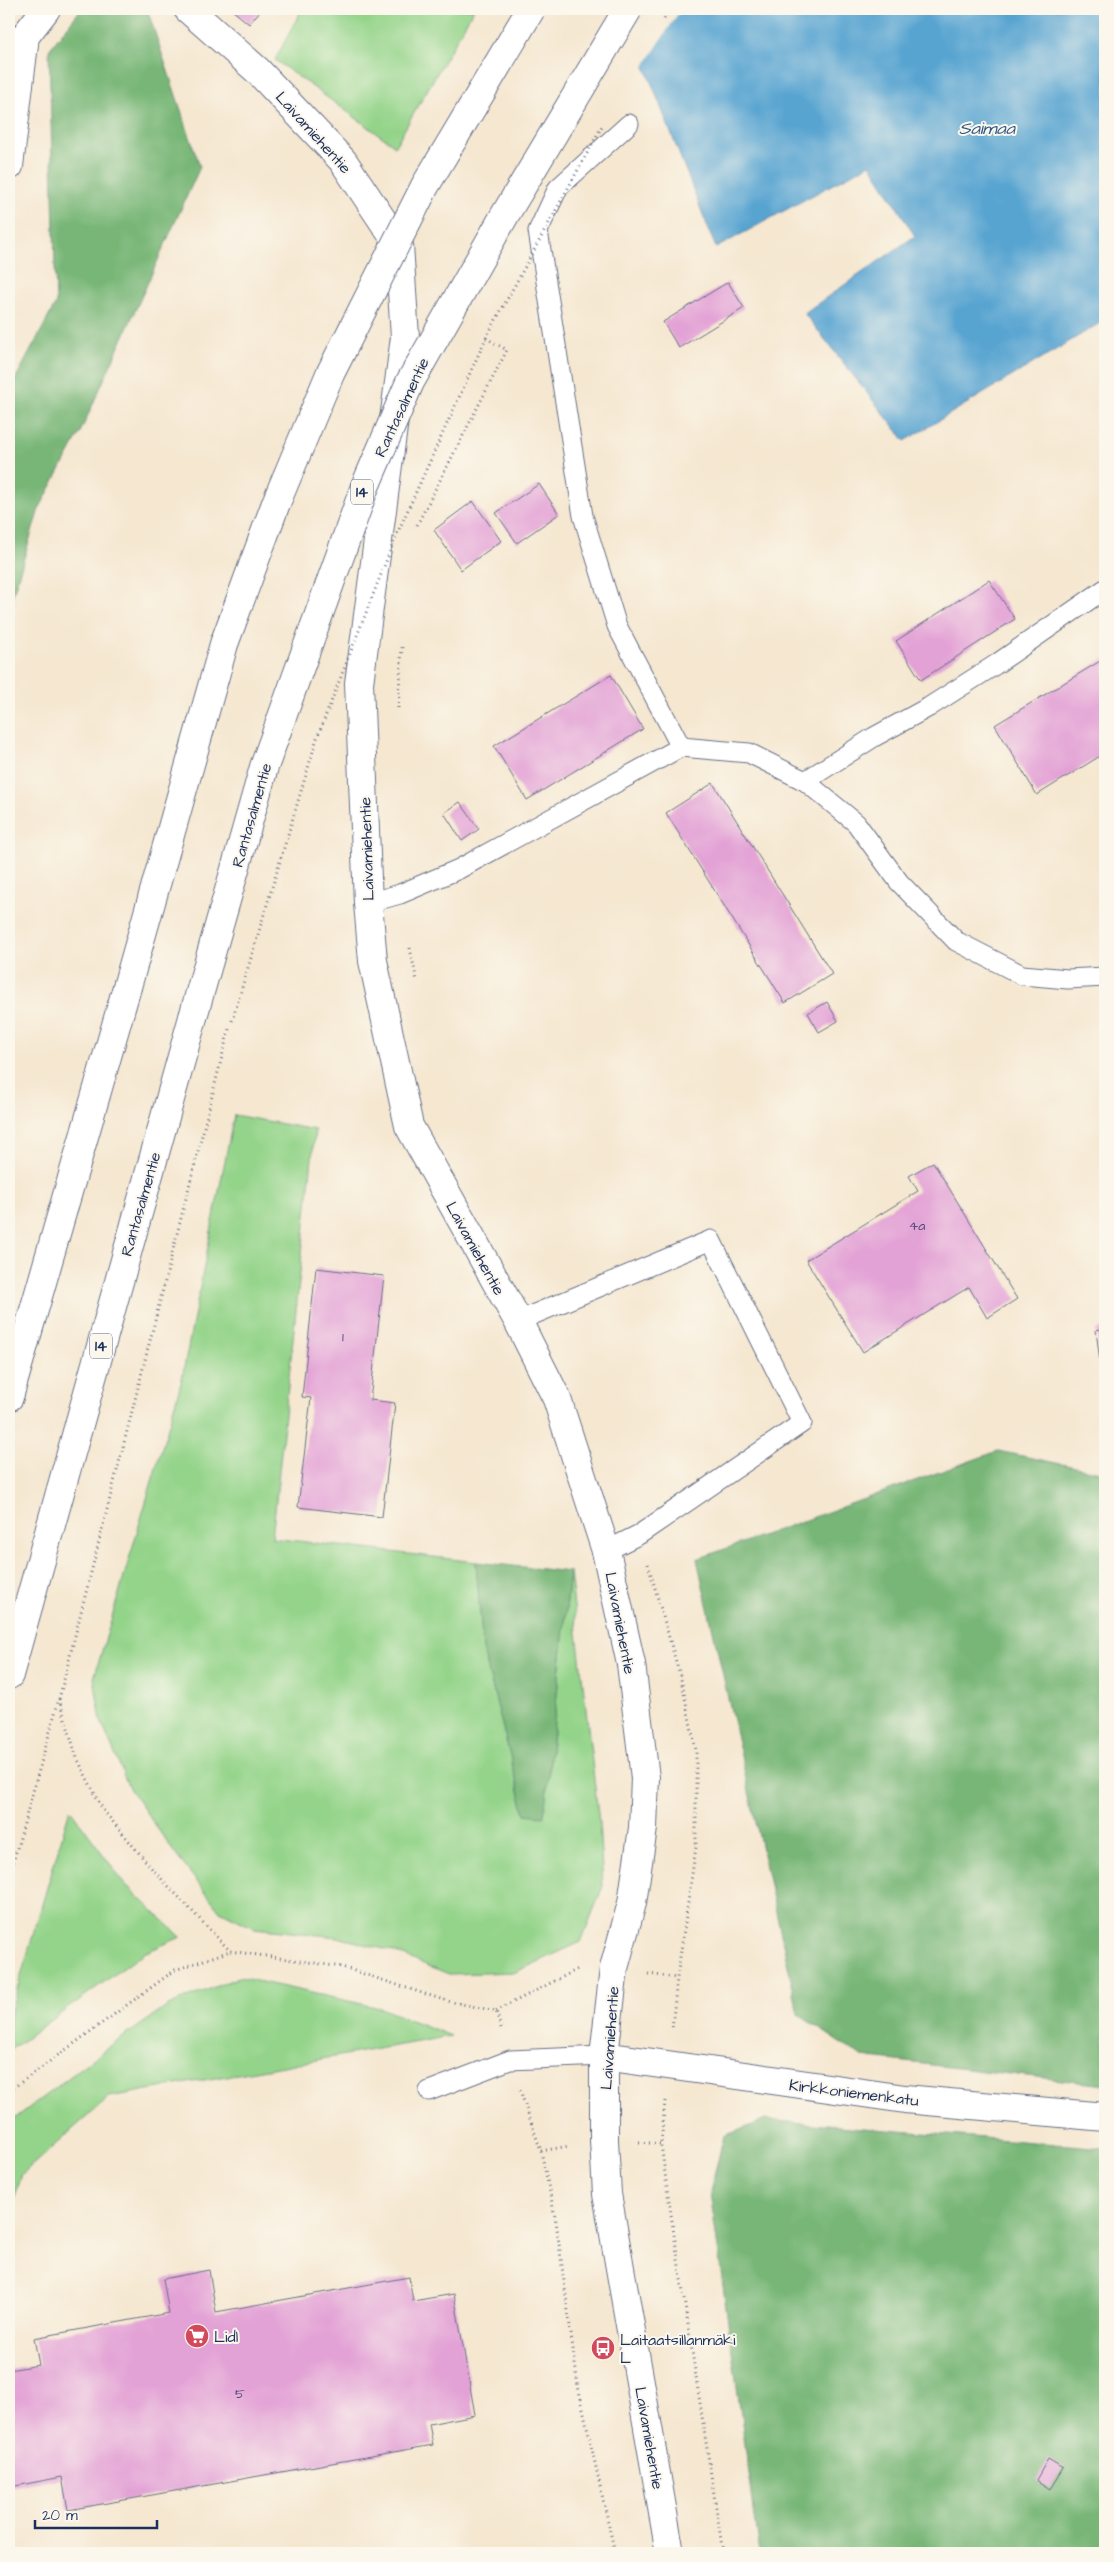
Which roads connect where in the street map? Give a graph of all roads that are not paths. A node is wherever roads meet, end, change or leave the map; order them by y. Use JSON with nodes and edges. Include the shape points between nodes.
{"nodes":[{"id":1,"x":46,"y":9,"type":"edge"},
{"id":2,"x":188,"y":9,"type":"edge"},
{"id":3,"x":531,"y":9,"type":"edge"},
{"id":4,"x":628,"y":9,"type":"edge"},
{"id":5,"x":629,"y":124,"type":"dead end"},
{"id":6,"x":9,"y":166,"type":"edge"},
{"id":7,"x":1105,"y":589,"type":"edge"},
{"id":8,"x":681,"y":747,"type":"junction"},
{"id":9,"x":805,"y":780,"type":"junction"},
{"id":10,"x":368,"y":903,"type":"junction"},
{"id":11,"x":1105,"y":977,"type":"edge"},
{"id":12,"x":518,"y":1321,"type":"junction"},
{"id":13,"x":9,"y":1397,"type":"edge"},
{"id":14,"x":606,"y":1551,"type":"junction"},
{"id":15,"x":9,"y":1675,"type":"edge"},
{"id":16,"x":604,"y":2056,"type":"junction"},
{"id":17,"x":429,"y":2091,"type":"dead end"},
{"id":18,"x":1105,"y":2117,"type":"edge"},
{"id":19,"x":670,"y":2553,"type":"edge"}],
"edges":[{"from":1,"to":6,"type":"main road","via":[[25,36]]},
{"from":2,"to":10,"type":"main road","name":"Laivamiehentie","via":[[258,71],[344,161],[399,245],[405,337],[359,683]]},
{"from":3,"to":13,"type":"main road","bridge":true,"via":[[425,186],[330,374],[276,503],[224,644]]},
{"from":4,"to":15,"type":"main road","name":"Rantasalmentie","number":"14","bridge":true,"via":[[410,382],[371,471],[264,767]]},
{"from":5,"to":8,"type":"lane","via":[[558,188],[538,231],[583,516],[617,626]]},
{"from":7,"to":9,"type":"lane","via":[[929,707]]},
{"from":8,"to":9,"type":"lane","via":[[749,753]]},
{"from":8,"to":10,"type":"lane","via":[[459,869],[400,894]]},
{"from":9,"to":11,"type":"lane","via":[[856,823],[899,882],[956,941],[1022,975],[1068,979]]},
{"from":10,"to":12,"type":"main road","name":"Laivamiehentie","via":[[373,961],[409,1126]]},
{"from":12,"to":14,"type":"main road","name":"Laivamiehentie","via":[[557,1399]]},
{"from":12,"to":14,"type":"lane","via":[[711,1240],[802,1422],[640,1534]]},
{"from":14,"to":16,"type":"main road","name":"Laivamiehentie","via":[[631,1664],[645,1778],[643,1828],[632,1903],[614,1968]]},
{"from":16,"to":17,"type":"lane","via":[[510,2060]]},
{"from":16,"to":18,"type":"main road","name":"Kirkkoniemenkatu","via":[[905,2099]]},
{"from":16,"to":19,"type":"main road","name":"Laivamiehentie","via":[[608,2194]]}]}
